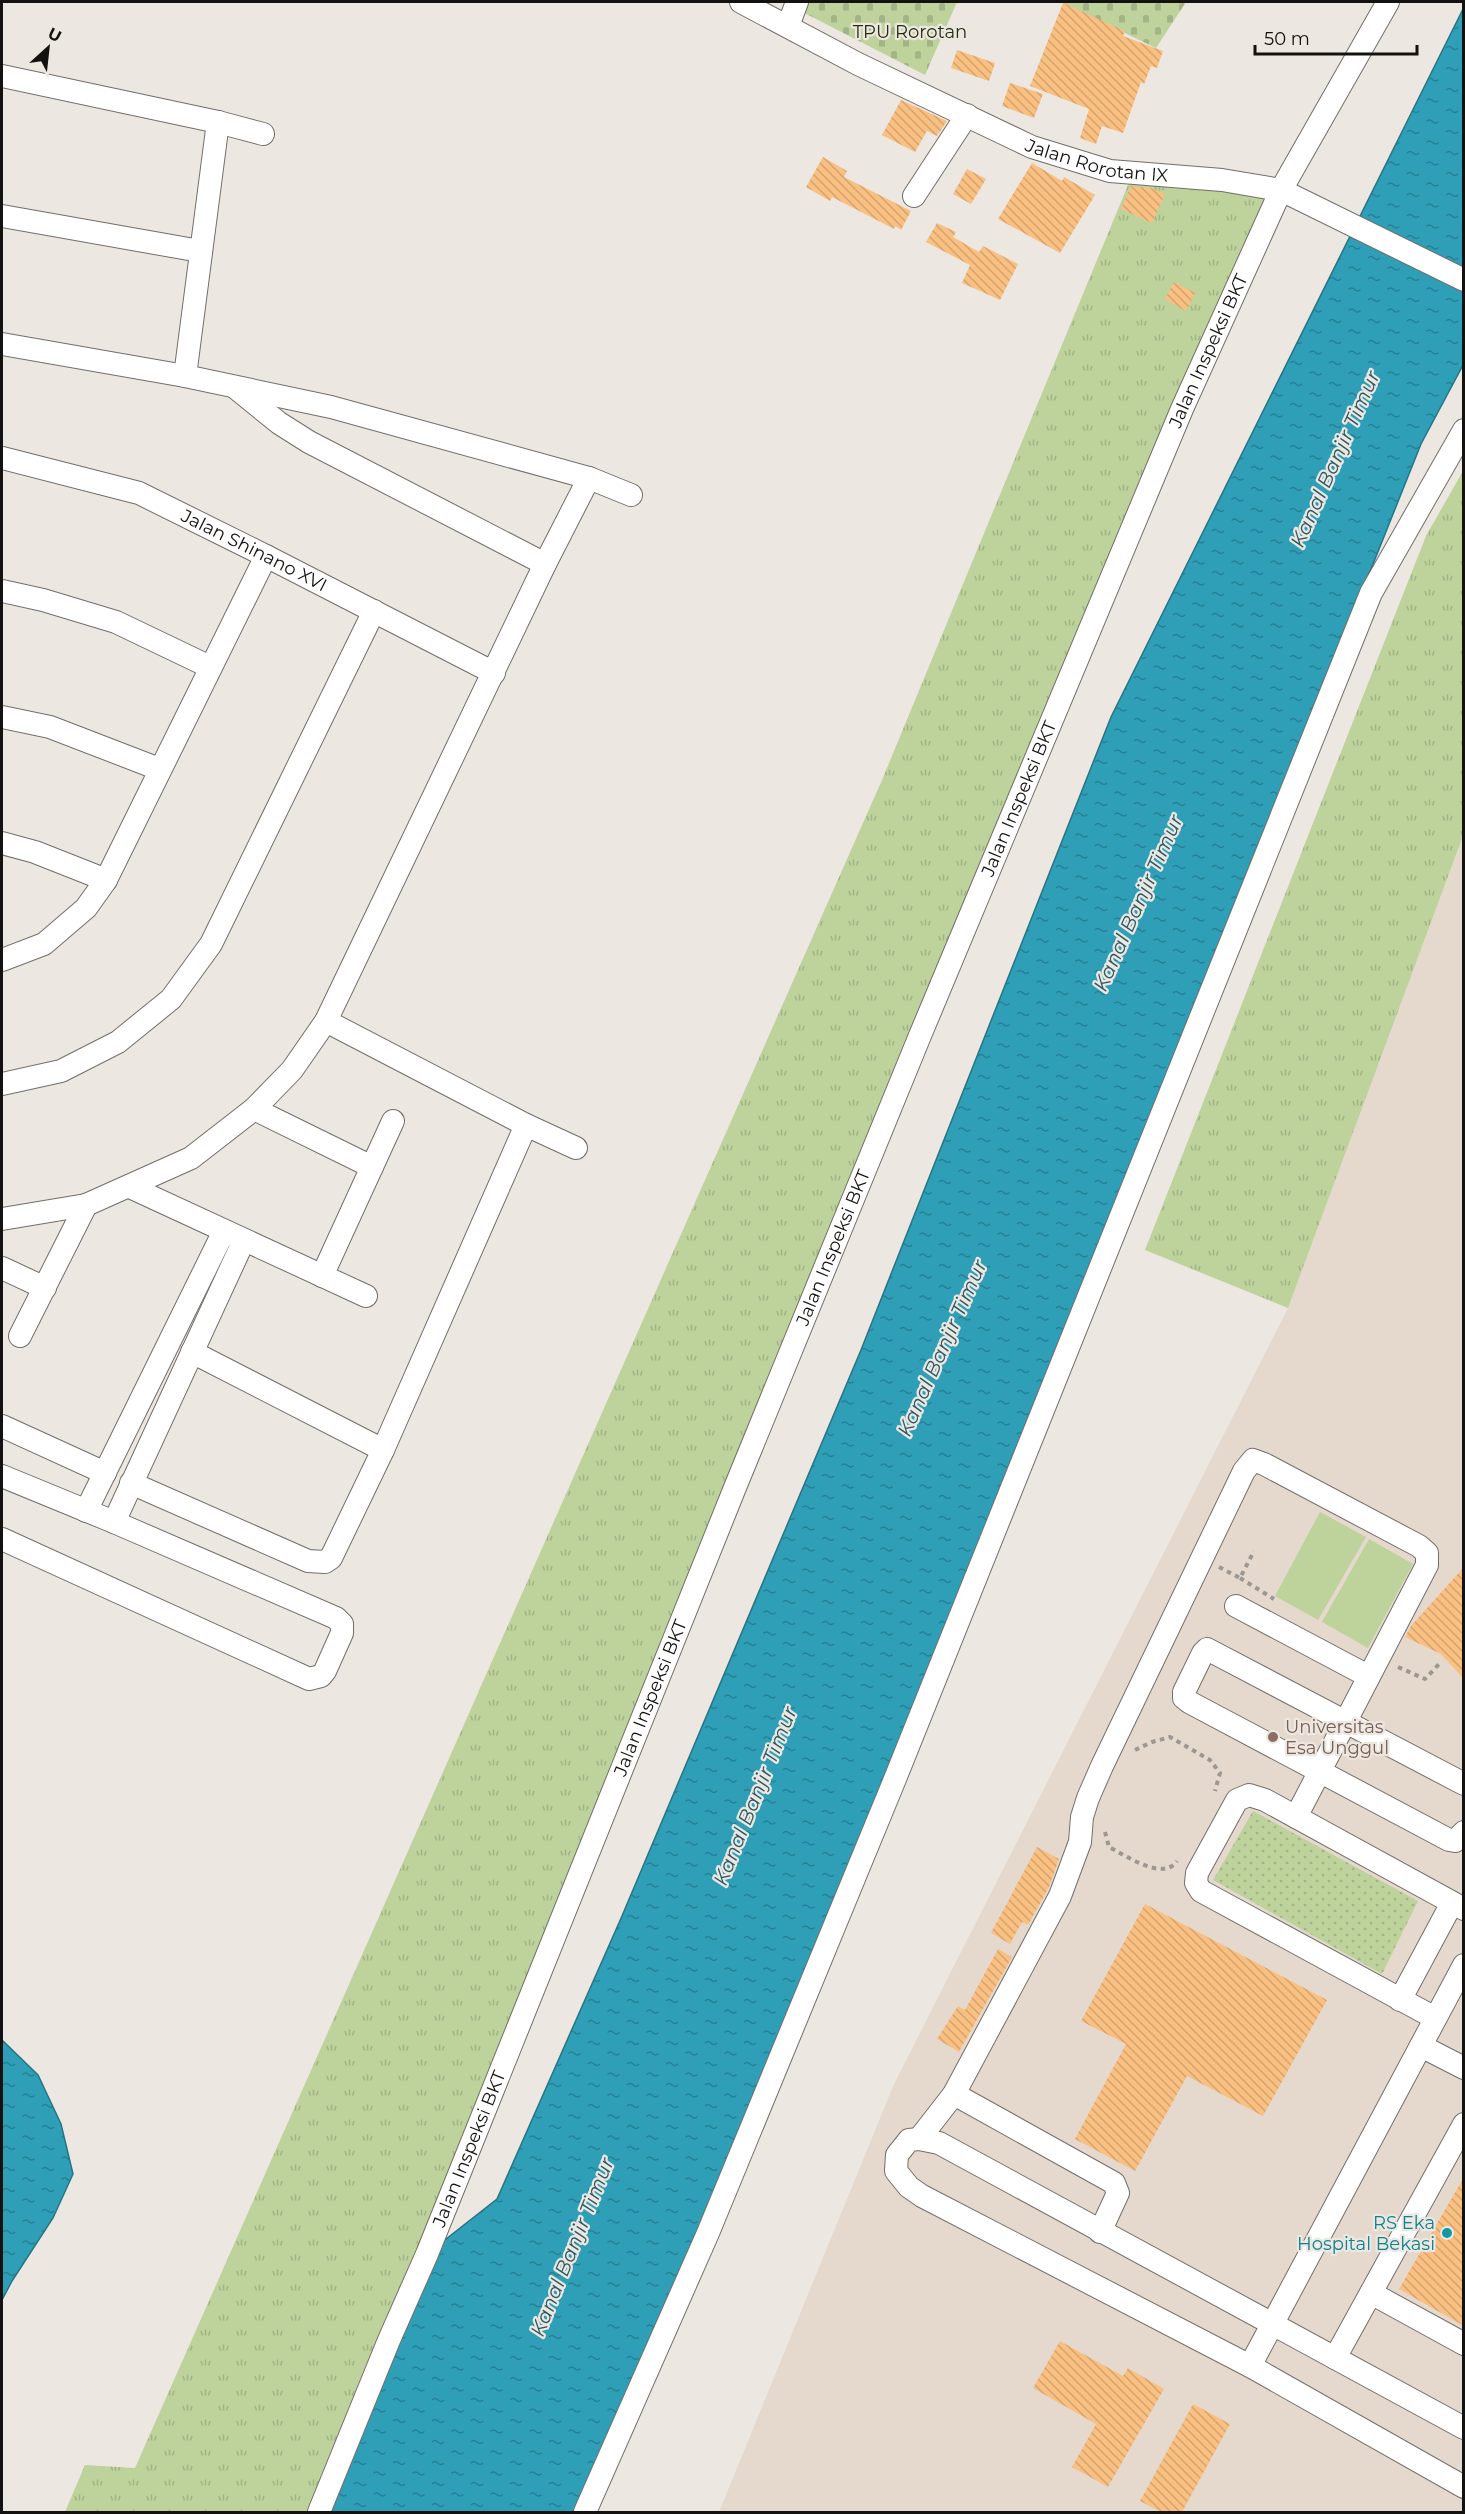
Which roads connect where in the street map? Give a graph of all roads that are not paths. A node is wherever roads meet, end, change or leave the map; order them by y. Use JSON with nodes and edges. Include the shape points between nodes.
{"nodes":[{"id":1,"x":741,"y":2,"type":"edge"},
{"id":2,"x":797,"y":2,"type":"edge"},
{"id":3,"x":1388,"y":2,"type":"edge"},
{"id":4,"x":788,"y":26,"type":"junction"},
{"id":5,"x":2,"y":76,"type":"edge"},
{"id":6,"x":967,"y":116,"type":"junction"},
{"id":7,"x":218,"y":122,"type":"junction"},
{"id":8,"x":263,"y":134,"type":"dead end"},
{"id":9,"x":1281,"y":190,"type":"junction"},
{"id":10,"x":914,"y":196,"type":"dead end"},
{"id":11,"x":2,"y":216,"type":"edge"},
{"id":12,"x":200,"y":251,"type":"junction"},
{"id":13,"x":1464,"y":280,"type":"edge"},
{"id":14,"x":2,"y":344,"type":"edge"},
{"id":15,"x":185,"y":376,"type":"junction"},
{"id":16,"x":234,"y":387,"type":"junction"},
{"id":17,"x":1464,"y":430,"type":"edge"},
{"id":18,"x":2,"y":458,"type":"edge"},
{"id":19,"x":589,"y":478,"type":"junction"},
{"id":20,"x":631,"y":495,"type":"dead end"},
{"id":21,"x":266,"y":556,"type":"junction"},
{"id":22,"x":545,"y":564,"type":"junction"},
{"id":23,"x":2,"y":591,"type":"edge"},
{"id":24,"x":374,"y":611,"type":"junction"},
{"id":25,"x":210,"y":667,"type":"junction"},
{"id":26,"x":494,"y":673,"type":"junction"},
{"id":27,"x":2,"y":717,"type":"edge"},
{"id":28,"x":159,"y":769,"type":"junction"},
{"id":29,"x":2,"y":843,"type":"edge"},
{"id":30,"x":106,"y":880,"type":"junction"},
{"id":31,"x":2,"y":960,"type":"edge"},
{"id":32,"x":326,"y":1021,"type":"junction"},
{"id":33,"x":2,"y":1084,"type":"edge"},
{"id":34,"x":254,"y":1109,"type":"junction"},
{"id":35,"x":393,"y":1121,"type":"dead end"},
{"id":36,"x":526,"y":1125,"type":"junction"},
{"id":37,"x":576,"y":1148,"type":"dead end"},
{"id":38,"x":372,"y":1167,"type":"junction"},
{"id":39,"x":130,"y":1187,"type":"junction"},
{"id":40,"x":86,"y":1205,"type":"junction"},
{"id":41,"x":2,"y":1219,"type":"edge"},
{"id":42,"x":234,"y":1235,"type":"junction"},
{"id":43,"x":2,"y":1268,"type":"edge"},
{"id":44,"x":322,"y":1276,"type":"junction"},
{"id":45,"x":45,"y":1288,"type":"junction"},
{"id":46,"x":366,"y":1296,"type":"dead end"},
{"id":47,"x":20,"y":1336,"type":"dead end"},
{"id":48,"x":192,"y":1353,"type":"junction"},
{"id":49,"x":2,"y":1426,"type":"edge"},
{"id":50,"x":383,"y":1450,"type":"junction"},
{"id":51,"x":109,"y":1465,"type":"junction"},
{"id":52,"x":135,"y":1475,"type":"junction"},
{"id":53,"x":2,"y":1476,"type":"edge"},
{"id":54,"x":86,"y":1511,"type":"junction"},
{"id":55,"x":114,"y":1522,"type":"junction"},
{"id":56,"x":2,"y":1539,"type":"edge"},
{"id":57,"x":1236,"y":1606,"type":"dead end"},
{"id":58,"x":1373,"y":1667,"type":"junction"},
{"id":59,"x":1345,"y":1721,"type":"junction"},
{"id":60,"x":1319,"y":1773,"type":"junction"},
{"id":61,"x":1464,"y":1784,"type":"edge"},
{"id":62,"x":1296,"y":1817,"type":"junction"},
{"id":63,"x":1464,"y":1832,"type":"edge"},
{"id":64,"x":1452,"y":1903,"type":"edge"},
{"id":65,"x":1464,"y":1965,"type":"edge"},
{"id":66,"x":1394,"y":1996,"type":"junction"},
{"id":67,"x":1435,"y":2018,"type":"junction"},
{"id":68,"x":1421,"y":2046,"type":"junction"},
{"id":69,"x":1464,"y":2068,"type":"edge"},
{"id":70,"x":954,"y":2094,"type":"junction"},
{"id":71,"x":1464,"y":2124,"type":"edge"},
{"id":72,"x":919,"y":2139,"type":"junction"},
{"id":73,"x":1100,"y":2232,"type":"junction"},
{"id":74,"x":1371,"y":2293,"type":"junction"},
{"id":75,"x":1272,"y":2323,"type":"junction"},
{"id":76,"x":1464,"y":2344,"type":"edge"},
{"id":77,"x":1335,"y":2358,"type":"junction"},
{"id":78,"x":1250,"y":2366,"type":"junction"},
{"id":79,"x":1464,"y":2428,"type":"edge"},
{"id":80,"x":1464,"y":2487,"type":"edge"},
{"id":81,"x":319,"y":2512,"type":"edge"},
{"id":82,"x":585,"y":2512,"type":"edge"}],
"edges":[{"from":1,"to":4,"type":"street","name":"Jalan Rorotan IX"},
{"from":2,"to":4,"type":"street"},
{"from":3,"to":9,"type":"street","name":"Jalan Inspeksi BKT"},
{"from":4,"to":6,"type":"street","name":"Jalan Rorotan IX"},
{"from":5,"to":7,"type":"street"},
{"from":6,"to":9,"type":"street","name":"Jalan Rorotan IX","via":[[1032,147],[1089,166]]},
{"from":6,"to":10,"type":"street"},
{"from":7,"to":8,"type":"street"},
{"from":7,"to":12,"type":"street"},
{"from":9,"to":13,"type":"street","name":"Jalan Rorotan IX"},
{"from":9,"to":81,"type":"street","name":"Jalan Inspeksi BKT","via":[[1182,409],[919,1038]]},
{"from":11,"to":12,"type":"street"},
{"from":12,"to":15,"type":"street"},
{"from":14,"to":15,"type":"street"},
{"from":15,"to":16,"type":"street"},
{"from":16,"to":19,"type":"street","via":[[330,407]]},
{"from":16,"to":22,"type":"street","via":[[309,442]]},
{"from":17,"to":82,"type":"street","via":[[1371,593],[895,1779],[708,2233]]},
{"from":18,"to":21,"type":"street","name":"Jalan Shinano XVI","via":[[139,493]]},
{"from":19,"to":20,"type":"street"},
{"from":19,"to":22,"type":"street"},
{"from":21,"to":24,"type":"street","name":"Jalan Shinano XVI"},
{"from":21,"to":25,"type":"street"},
{"from":22,"to":26,"type":"street"},
{"from":23,"to":25,"type":"street","via":[[116,622]]},
{"from":24,"to":26,"type":"street","name":"Jalan Shinano XVI"},
{"from":24,"to":33,"type":"street","via":[[212,944],[171,999],[118,1042],[61,1071]]},
{"from":25,"to":28,"type":"street"},
{"from":26,"to":32,"type":"street"},
{"from":27,"to":28,"type":"street","via":[[50,727]]},
{"from":28,"to":30,"type":"street"},
{"from":29,"to":30,"type":"street"},
{"from":30,"to":31,"type":"street","via":[[86,908],[44,944]]},
{"from":32,"to":34,"type":"street","via":[[292,1070]]},
{"from":32,"to":36,"type":"street"},
{"from":34,"to":38,"type":"street"},
{"from":34,"to":39,"type":"street","via":[[191,1158]]},
{"from":35,"to":38,"type":"street"},
{"from":36,"to":37,"type":"street"},
{"from":36,"to":50,"type":"street"},
{"from":38,"to":44,"type":"street"},
{"from":39,"to":40,"type":"street"},
{"from":39,"to":42,"type":"street"},
{"from":40,"to":41,"type":"street"},
{"from":40,"to":45,"type":"street"},
{"from":42,"to":44,"type":"street"},
{"from":42,"to":48,"type":"street"},
{"from":42,"to":51,"type":"street"},
{"from":43,"to":45,"type":"street"},
{"from":44,"to":46,"type":"street"},
{"from":45,"to":47,"type":"street"},
{"from":48,"to":50,"type":"street"},
{"from":48,"to":52,"type":"street"},
{"from":49,"to":51,"type":"street"},
{"from":50,"to":52,"type":"street","via":[[335,1550],[325,1562],[308,1562]]},
{"from":51,"to":52,"type":"street"},
{"from":51,"to":54,"type":"street"},
{"from":52,"to":55,"type":"street"},
{"from":53,"to":54,"type":"street"},
{"from":54,"to":55,"type":"street"},
{"from":55,"to":56,"type":"street","via":[[339,1620],[342,1633],[325,1671],[315,1678],[302,1677]]},
{"from":57,"to":58,"type":"street"},
{"from":58,"to":59,"type":"street"},
{"from":58,"to":70,"type":"street","via":[[1427,1565],[1427,1553],[1253,1460],[1102,1766],[1082,1817],[1080,1842],[1060,1896]]},
{"from":59,"to":60,"type":"street"},
{"from":59,"to":60,"type":"street","via":[[1214,1651],[1207,1649],[1203,1653],[1184,1698]]},
{"from":59,"to":61,"type":"street"},
{"from":60,"to":62,"type":"street"},
{"from":60,"to":63,"type":"street","via":[[1449,1839],[1455,1841]]},
{"from":62,"to":64,"type":"street"},
{"from":62,"to":66,"type":"street","via":[[1258,1797],[1243,1796],[1237,1800],[1197,1873],[1196,1883],[1201,1891]]},
{"from":64,"to":66,"type":"street"},
{"from":65,"to":67,"type":"street"},
{"from":66,"to":67,"type":"street"},
{"from":67,"to":68,"type":"street"},
{"from":68,"to":69,"type":"street"},
{"from":68,"to":75,"type":"street"},
{"from":70,"to":72,"type":"street"},
{"from":70,"to":73,"type":"street","via":[[1114,2183],[1118,2193]]},
{"from":71,"to":74,"type":"street"},
{"from":72,"to":73,"type":"street","via":[[939,2143]]},
{"from":72,"to":78,"type":"street","via":[[909,2140],[901,2148],[896,2164],[900,2177],[922,2196]]},
{"from":73,"to":75,"type":"street"},
{"from":74,"to":76,"type":"street"},
{"from":74,"to":77,"type":"street"},
{"from":75,"to":77,"type":"street"},
{"from":75,"to":78,"type":"street"},
{"from":77,"to":79,"type":"street"},
{"from":78,"to":80,"type":"street"}]}
